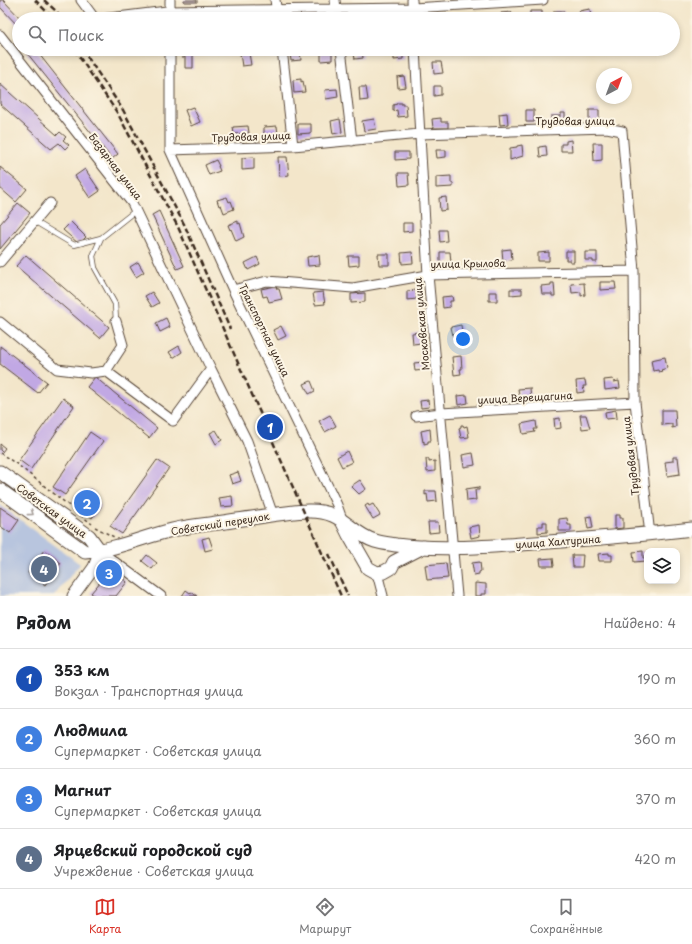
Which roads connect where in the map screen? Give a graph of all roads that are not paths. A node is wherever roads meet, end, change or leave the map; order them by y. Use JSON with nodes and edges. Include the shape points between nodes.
{"nodes":[{"id":1,"x":81,"y":0,"type":"edge"},
{"id":2,"x":170,"y":0,"type":"edge"},
{"id":3,"x":275,"y":0,"type":"edge"},
{"id":4,"x":543,"y":0,"type":"edge"},
{"id":5,"x":336,"y":4,"type":"edge"},
{"id":6,"x":413,"y":4,"type":"edge"},
{"id":7,"x":90,"y":12,"type":"edge"},
{"id":8,"x":170,"y":12,"type":"edge"},
{"id":9,"x":278,"y":12,"type":"edge"},
{"id":10,"x":290,"y":12,"type":"edge"},
{"id":11,"x":0,"y":35,"type":"edge"},
{"id":12,"x":12,"y":50,"type":"edge"},
{"id":13,"x":16,"y":56,"type":"edge"},
{"id":14,"x":170,"y":56,"type":"edge"},
{"id":15,"x":283,"y":56,"type":"edge"},
{"id":16,"x":342,"y":56,"type":"edge"},
{"id":17,"x":415,"y":56,"type":"edge"},
{"id":18,"x":420,"y":134,"type":"junction"},
{"id":19,"x":352,"y":141,"type":"junction"},
{"id":20,"x":293,"y":146,"type":"junction"},
{"id":21,"x":170,"y":150,"type":"junction"},
{"id":22,"x":50,"y":202,"type":"dead end"},
{"id":23,"x":136,"y":211,"type":"junction"},
{"id":24,"x":34,"y":221,"type":"junction"},
{"id":25,"x":101,"y":238,"type":"junction"},
{"id":26,"x":0,"y":262,"type":"edge"},
{"id":27,"x":634,"y":271,"type":"junction"},
{"id":28,"x":428,"y":275,"type":"junction"},
{"id":29,"x":233,"y":290,"type":"junction"},
{"id":30,"x":116,"y":321,"type":"joint"},
{"id":31,"x":0,"y":322,"type":"edge"},
{"id":32,"x":211,"y":369,"type":"junction"},
{"id":33,"x":106,"y":371,"type":"junction"},
{"id":34,"x":635,"y":402,"type":"junction"},
{"id":35,"x":441,"y":413,"type":"junction"},
{"id":36,"x":416,"y":416,"type":"dead end"},
{"id":37,"x":0,"y":472,"type":"edge"},
{"id":38,"x":0,"y":490,"type":"edge"},
{"id":39,"x":273,"y":515,"type":"junction"},
{"id":40,"x":342,"y":519,"type":"junction"},
{"id":41,"x":692,"y":529,"type":"edge"},
{"id":42,"x":650,"y":534,"type":"junction"},
{"id":43,"x":381,"y":542,"type":"junction"},
{"id":44,"x":423,"y":547,"type":"junction"},
{"id":45,"x":454,"y":548,"type":"junction"},
{"id":46,"x":100,"y":551,"type":"junction"},
{"id":47,"x":363,"y":559,"type":"junction"},
{"id":48,"x":394,"y":562,"type":"junction"},
{"id":49,"x":377,"y":573,"type":"junction"},
{"id":50,"x":73,"y":596,"type":"edge"},
{"id":51,"x":161,"y":596,"type":"edge"},
{"id":52,"x":383,"y":596,"type":"edge"},
{"id":53,"x":457,"y":596,"type":"edge"}],
"edges":[{"from":1,"to":7,"type":"street"},
{"from":2,"to":8,"type":"street"},
{"from":3,"to":9,"type":"street"},
{"from":4,"to":6,"type":"street"},
{"from":5,"to":6,"type":"street"},
{"from":5,"to":10,"type":"street"},
{"from":11,"to":12,"type":"street","name":"Базарная улица"},
{"from":13,"to":23,"type":"street","name":"Базарная улица"},
{"from":14,"to":21,"type":"street"},
{"from":15,"to":20,"type":"street"},
{"from":16,"to":19,"type":"street"},
{"from":17,"to":18,"type":"street","name":"Московская улица"},
{"from":18,"to":19,"type":"street","name":"Трудовая улица"},
{"from":18,"to":27,"type":"street","name":"Трудовая улица","via":[[607,128],[622,131]]},
{"from":18,"to":28,"type":"street","name":"Московская улица"},
{"from":19,"to":20,"type":"street","name":"Трудовая улица"},
{"from":20,"to":21,"type":"street","name":"Трудовая улица"},
{"from":21,"to":29,"type":"street","name":"Транспортная улица"},
{"from":22,"to":24,"type":"street"},
{"from":23,"to":25,"type":"lane"},
{"from":23,"to":32,"type":"street","name":"Базарная улица"},
{"from":24,"to":25,"type":"lane","via":[[74,245]]},
{"from":24,"to":26,"type":"street"},
{"from":25,"to":30,"type":"lane","via":[[93,256],[95,268],[114,304]]},
{"from":27,"to":28,"type":"street","name":"улица Крылова"},
{"from":27,"to":34,"type":"street","name":"Трудовая улица"},
{"from":28,"to":29,"type":"street","name":"улица Крылова","via":[[353,288],[267,280]]},
{"from":28,"to":35,"type":"street","name":"Московская улица"},
{"from":29,"to":40,"type":"street","name":"Транспортная улица"},
{"from":30,"to":33,"type":"street","via":[[124,345]]},
{"from":31,"to":33,"type":"street","via":[[57,369],[91,373]]},
{"from":32,"to":33,"type":"street","via":[[173,421]]},
{"from":32,"to":39,"type":"street","name":"Базарная улица","via":[[247,441]]},
{"from":34,"to":35,"type":"street","name":"улица Верещагина"},
{"from":34,"to":42,"type":"street","name":"Трудовая улица"},
{"from":35,"to":36,"type":"street","name":"улица Верещагина"},
{"from":35,"to":45,"type":"street","name":"Московская улица"},
{"from":37,"to":46,"type":"main road","name":"Советская улица","via":[[89,536]]},
{"from":38,"to":46,"type":"main road","name":"Советская улица","one_way":true,"via":[[85,552]]},
{"from":39,"to":40,"type":"main road","name":"Советский переулок","via":[[310,511],[326,512]]},
{"from":39,"to":46,"type":"main road","name":"Советский переулок","via":[[174,530]]},
{"from":40,"to":43,"type":"main road","name":"Советский переулок","via":[[358,532]]},
{"from":40,"to":47,"type":"main road"},
{"from":41,"to":42,"type":"main road","name":"улица Халтурина"},
{"from":42,"to":45,"type":"main road","name":"улица Халтурина"},
{"from":43,"to":44,"type":"main road","name":"улица Халтурина"},
{"from":43,"to":47,"type":"main road","via":[[366,548]]},
{"from":43,"to":48,"type":"main road","via":[[394,551]]},
{"from":44,"to":45,"type":"main road","name":"улица Халтурина"},
{"from":44,"to":48,"type":"main road"},
{"from":45,"to":53,"type":"street","name":"Московская улица"},
{"from":46,"to":50,"type":"street","via":[[94,567]]},
{"from":46,"to":51,"type":"street","name":"Советская улица"},
{"from":47,"to":49,"type":"main road","via":[[368,568]]},
{"from":48,"to":49,"type":"main road","via":[[391,568]]},
{"from":49,"to":52,"type":"street"}]}
